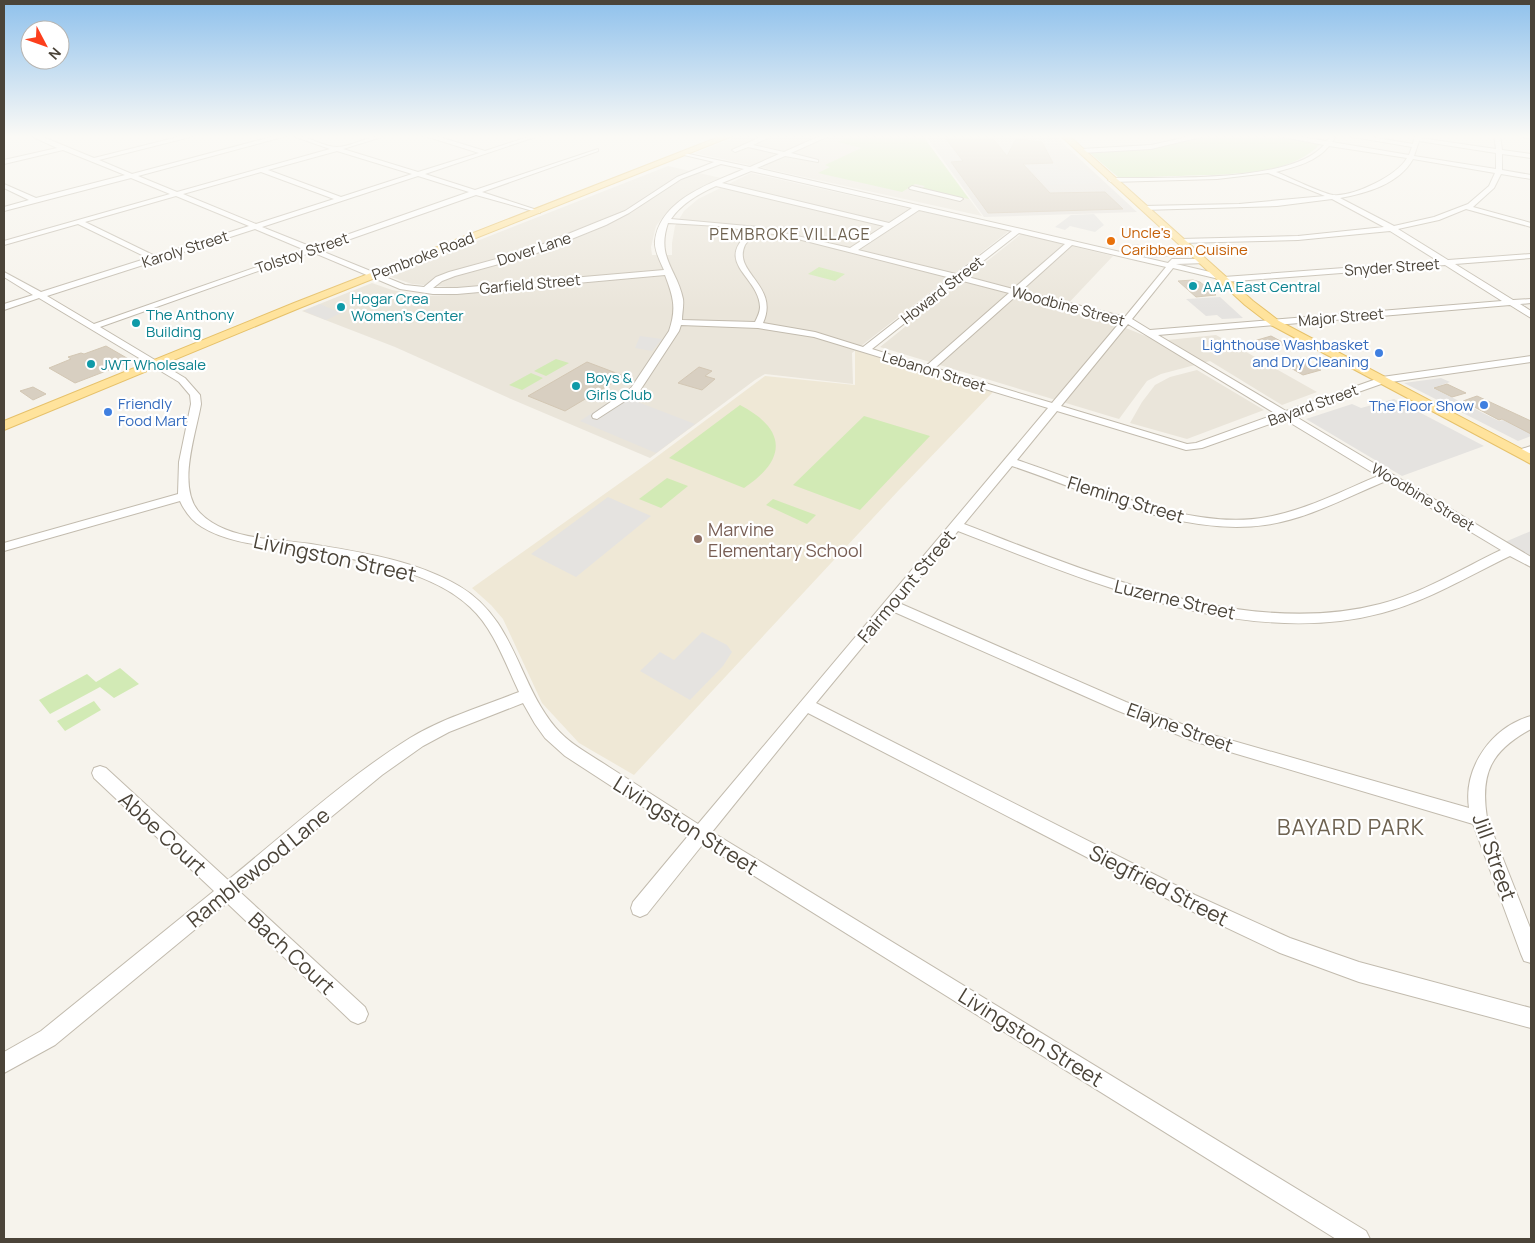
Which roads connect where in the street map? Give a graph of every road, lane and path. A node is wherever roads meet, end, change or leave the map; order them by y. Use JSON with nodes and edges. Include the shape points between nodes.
{"nodes":[{"id":1,"x":19,"y":193,"type":"edge"},
{"id":2,"x":66,"y":193,"type":"edge"},
{"id":3,"x":179,"y":193,"type":"edge"},
{"id":4,"x":324,"y":193,"type":"edge"},
{"id":5,"x":360,"y":193,"type":"edge"},
{"id":6,"x":472,"y":193,"type":"edge"},
{"id":7,"x":478,"y":193,"type":"edge"},
{"id":8,"x":586,"y":193,"type":"edge"},
{"id":9,"x":656,"y":193,"type":"edge"},
{"id":10,"x":700,"y":193,"type":"edge"},
{"id":11,"x":754,"y":193,"type":"edge"},
{"id":12,"x":855,"y":193,"type":"edge"},
{"id":13,"x":904,"y":193,"type":"edge"},
{"id":14,"x":926,"y":193,"type":"edge"},
{"id":15,"x":1126,"y":193,"type":"edge"},
{"id":16,"x":1323,"y":193,"type":"edge"},
{"id":17,"x":1350,"y":193,"type":"edge"},
{"id":18,"x":1487,"y":193,"type":"edge"},
{"id":19,"x":175,"y":194,"type":"junction"},
{"id":20,"x":1333,"y":197,"type":"junction"},
{"id":21,"x":341,"y":199,"type":"junction"},
{"id":22,"x":960,"y":199,"type":"dead end"},
{"id":23,"x":36,"y":201,"type":"junction"},
{"id":24,"x":890,"y":201,"type":"junction"},
{"id":25,"x":918,"y":207,"type":"junction"},
{"id":26,"x":1466,"y":207,"type":"junction"},
{"id":27,"x":1144,"y":208,"type":"junction"},
{"id":28,"x":4,"y":209,"type":"edge"},
{"id":29,"x":538,"y":212,"type":"junction"},
{"id":30,"x":667,"y":221,"type":"junction"},
{"id":31,"x":79,"y":222,"type":"junction"},
{"id":32,"x":890,"y":225,"type":"junction"},
{"id":33,"x":1531,"y":225,"type":"edge"},
{"id":34,"x":254,"y":227,"type":"junction"},
{"id":35,"x":1391,"y":228,"type":"junction"},
{"id":36,"x":758,"y":229,"type":"junction"},
{"id":37,"x":1018,"y":230,"type":"junction"},
{"id":38,"x":1180,"y":241,"type":"junction"},
{"id":39,"x":1071,"y":242,"type":"junction"},
{"id":40,"x":4,"y":243,"type":"edge"},
{"id":41,"x":311,"y":250,"type":"junction"},
{"id":42,"x":852,"y":250,"type":"junction"},
{"id":43,"x":1531,"y":256,"type":"edge"},
{"id":44,"x":155,"y":259,"type":"junction"},
{"id":45,"x":1199,"y":261,"type":"junction"},
{"id":46,"x":1446,"y":262,"type":"junction"},
{"id":47,"x":1172,"y":264,"type":"junction"},
{"id":48,"x":668,"y":272,"type":"junction"},
{"id":49,"x":4,"y":274,"type":"edge"},
{"id":50,"x":373,"y":276,"type":"junction"},
{"id":51,"x":958,"y":277,"type":"junction"},
{"id":52,"x":1221,"y":278,"type":"junction"},
{"id":53,"x":426,"y":290,"type":"junction"},
{"id":54,"x":1016,"y":292,"type":"junction"},
{"id":55,"x":40,"y":296,"type":"junction"},
{"id":56,"x":1531,"y":301,"type":"edge"},
{"id":57,"x":1511,"y":303,"type":"junction"},
{"id":58,"x":4,"y":307,"type":"edge"},
{"id":59,"x":1531,"y":315,"type":"edge"},
{"id":60,"x":1127,"y":320,"type":"junction"},
{"id":61,"x":677,"y":322,"type":"junction"},
{"id":62,"x":1275,"y":323,"type":"junction"},
{"id":63,"x":758,"y":325,"type":"junction"},
{"id":64,"x":93,"y":327,"type":"junction"},
{"id":65,"x":1150,"y":333,"type":"junction"},
{"id":66,"x":865,"y":350,"type":"junction"},
{"id":67,"x":1531,"y":359,"type":"edge"},
{"id":68,"x":154,"y":363,"type":"junction"},
{"id":69,"x":928,"y":369,"type":"junction"},
{"id":70,"x":1382,"y":380,"type":"junction"},
{"id":71,"x":1054,"y":408,"type":"junction"},
{"id":72,"x":1285,"y":415,"type":"junction"},
{"id":73,"x":597,"y":416,"type":"dead end"},
{"id":74,"x":4,"y":426,"type":"edge"},
{"id":75,"x":1186,"y":447,"type":"joint"},
{"id":76,"x":1527,"y":454,"type":"edge"},
{"id":77,"x":1009,"y":461,"type":"junction"},
{"id":78,"x":1388,"y":476,"type":"junction"},
{"id":79,"x":185,"y":496,"type":"junction"},
{"id":80,"x":957,"y":526,"type":"junction"},
{"id":81,"x":4,"y":546,"type":"edge"},
{"id":82,"x":1510,"y":550,"type":"junction"},
{"id":83,"x":1531,"y":563,"type":"edge"},
{"id":84,"x":892,"y":605,"type":"junction"},
{"id":85,"x":527,"y":695,"type":"junction"},
{"id":86,"x":806,"y":705,"type":"junction"},
{"id":87,"x":1531,"y":722,"type":"edge"},
{"id":88,"x":100,"y":773,"type":"dead end"},
{"id":89,"x":1479,"y":818,"type":"junction"},
{"id":90,"x":701,"y":834,"type":"junction"},
{"id":91,"x":227,"y":892,"type":"junction"},
{"id":92,"x":640,"y":908,"type":"dead end"},
{"id":93,"x":1531,"y":954,"type":"edge"},
{"id":94,"x":358,"y":1014,"type":"dead end"},
{"id":95,"x":1531,"y":1018,"type":"edge"},
{"id":96,"x":4,"y":1063,"type":"edge"},
{"id":97,"x":1358,"y":1239,"type":"edge"}],
"edges":[{"from":1,"to":23,"type":"street"},
{"from":2,"to":23,"type":"street"},
{"from":3,"to":19,"type":"street"},
{"from":4,"to":21,"type":"street"},
{"from":5,"to":21,"type":"street","name":"Karoly Street"},
{"from":6,"to":41,"type":"street","name":"Tolstoy Street"},
{"from":7,"to":29,"type":"street"},
{"from":8,"to":29,"type":"main road","name":"Pembroke Road"},
{"from":9,"to":53,"type":"street","name":"Dover Lane","via":[[603,223],[535,251],[452,274],[439,279]]},
{"from":10,"to":30,"type":"street","via":[[682,203]]},
{"from":11,"to":32,"type":"street"},
{"from":12,"to":24,"type":"street","name":"Snyder Street"},
{"from":13,"to":24,"type":"street"},
{"from":14,"to":22,"type":"street"},
{"from":15,"to":27,"type":"main road"},
{"from":16,"to":20,"type":"street"},
{"from":17,"to":20,"type":"street"},
{"from":18,"to":26,"type":"street"},
{"from":19,"to":31,"type":"street"},
{"from":19,"to":34,"type":"street","name":"Garfield Street"},
{"from":20,"to":27,"type":"street","via":[[1266,204]]},
{"from":20,"to":35,"type":"street"},
{"from":21,"to":34,"type":"street","name":"Karoly Street"},
{"from":23,"to":28,"type":"street"},
{"from":24,"to":25,"type":"street","name":"Snyder Street"},
{"from":25,"to":32,"type":"street"},
{"from":25,"to":37,"type":"street","name":"Snyder Street"},
{"from":26,"to":33,"type":"street"},
{"from":26,"to":35,"type":"street","via":[[1427,222]]},
{"from":27,"to":38,"type":"main road"},
{"from":29,"to":50,"type":"main road","name":"Pembroke Road"},
{"from":30,"to":36,"type":"street","name":"Woodbine Street"},
{"from":30,"to":48,"type":"street","via":[[659,244]]},
{"from":31,"to":40,"type":"street"},
{"from":31,"to":44,"type":"street"},
{"from":32,"to":42,"type":"street"},
{"from":34,"to":41,"type":"street","name":"Garfield Street"},
{"from":34,"to":44,"type":"street","name":"Karoly Street"},
{"from":35,"to":38,"type":"street","via":[[1319,236]]},
{"from":35,"to":46,"type":"street"},
{"from":36,"to":42,"type":"street","name":"Woodbine Street"},
{"from":36,"to":63,"type":"street","via":[[742,243],[739,252],[741,264],[763,303]]},
{"from":37,"to":39,"type":"street","name":"Snyder Street"},
{"from":37,"to":51,"type":"street","name":"Howard Street"},
{"from":38,"to":45,"type":"main road"},
{"from":39,"to":47,"type":"street","name":"Snyder Street"},
{"from":39,"to":54,"type":"street"},
{"from":41,"to":50,"type":"street","name":"Garfield Street"},
{"from":41,"to":64,"type":"street","name":"Tolstoy Street"},
{"from":42,"to":51,"type":"street","name":"Woodbine Street"},
{"from":43,"to":46,"type":"street","name":"Snyder Street"},
{"from":44,"to":55,"type":"street","name":"Karoly Street"},
{"from":45,"to":47,"type":"street"},
{"from":45,"to":52,"type":"main road"},
{"from":46,"to":52,"type":"street","name":"Snyder Street"},
{"from":46,"to":57,"type":"street"},
{"from":47,"to":52,"type":"street","name":"Snyder Street"},
{"from":47,"to":60,"type":"street","name":"Fairmount Street"},
{"from":48,"to":53,"type":"street","name":"Garfield Street","via":[[479,289]]},
{"from":48,"to":61,"type":"street","via":[[679,300]]},
{"from":49,"to":55,"type":"street","name":"Livingston Street"},
{"from":50,"to":53,"type":"street","name":"Garfield Street","via":[[403,287]]},
{"from":50,"to":68,"type":"main road","name":"Pembroke Road"},
{"from":51,"to":54,"type":"street","name":"Woodbine Street"},
{"from":51,"to":66,"type":"street","name":"Howard Street"},
{"from":52,"to":62,"type":"main road"},
{"from":54,"to":60,"type":"street","name":"Woodbine Street"},
{"from":54,"to":69,"type":"street"},
{"from":55,"to":58,"type":"street","name":"Karoly Street"},
{"from":55,"to":64,"type":"street","name":"Livingston Street"},
{"from":56,"to":57,"type":"street","name":"Major Street"},
{"from":57,"to":59,"type":"street"},
{"from":57,"to":62,"type":"street","name":"Major Street"},
{"from":60,"to":65,"type":"street","name":"Woodbine Street"},
{"from":60,"to":71,"type":"street","name":"Fairmount Street"},
{"from":61,"to":63,"type":"street","name":"Lebanon Street"},
{"from":61,"to":73,"type":"street","via":[[667,344],[639,386]]},
{"from":62,"to":65,"type":"street","name":"Major Street"},
{"from":62,"to":70,"type":"main road"},
{"from":63,"to":66,"type":"street","name":"Lebanon Street","via":[[815,335]]},
{"from":64,"to":68,"type":"street","name":"Livingston Street"},
{"from":65,"to":72,"type":"street","name":"Woodbine Street"},
{"from":66,"to":69,"type":"street","name":"Lebanon Street"},
{"from":67,"to":70,"type":"street","name":"Bayard Street"},
{"from":68,"to":74,"type":"main road","name":"Pembroke Road"},
{"from":68,"to":79,"type":"street","name":"Livingston Street","via":[[186,384],[196,399],[183,473]]},
{"from":69,"to":71,"type":"street","name":"Lebanon Street"},
{"from":70,"to":72,"type":"street","name":"Bayard Street"},
{"from":70,"to":76,"type":"main road"},
{"from":71,"to":75,"type":"street","name":"Lebanon Street"},
{"from":71,"to":77,"type":"street","name":"Fairmount Street"},
{"from":72,"to":75,"type":"street","name":"Bayard Street","via":[[1198,446]]},
{"from":72,"to":78,"type":"street","name":"Woodbine Street"},
{"from":77,"to":78,"type":"street","name":"Fleming Street","via":[[1163,514],[1222,523],[1289,516]]},
{"from":77,"to":80,"type":"street","name":"Fairmount Street"},
{"from":78,"to":82,"type":"street","name":"Woodbine Street"},
{"from":79,"to":81,"type":"street"},
{"from":79,"to":85,"type":"street","name":"Livingston Street","via":[[192,513],[219,530],[244,538],[396,566],[450,586],[474,602],[491,622]]},
{"from":80,"to":82,"type":"street","name":"Luzerne Street","via":[[1138,593],[1200,608],[1275,617],[1335,616],[1382,608],[1413,598]]},
{"from":80,"to":84,"type":"street","name":"Fairmount Street"},
{"from":82,"to":83,"type":"street","name":"Woodbine Street"},
{"from":84,"to":86,"type":"street","name":"Fairmount Street"},
{"from":84,"to":89,"type":"street","name":"Elayne Street","via":[[1199,737]]},
{"from":85,"to":90,"type":"street","name":"Livingston Street","via":[[548,730],[571,752]]},
{"from":85,"to":91,"type":"street","name":"Ramblewood Lane","via":[[451,725],[400,753]]},
{"from":86,"to":90,"type":"street","name":"Fairmount Street"},
{"from":86,"to":95,"type":"street","name":"Siegfried Street","via":[[1189,901],[1271,939],[1359,972]]},
{"from":87,"to":89,"type":"street","name":"Jill Street","via":[[1500,740],[1483,764],[1476,795]]},
{"from":88,"to":91,"type":"street","name":"Abbe Court"},
{"from":89,"to":93,"type":"street","name":"Jill Street"},
{"from":90,"to":92,"type":"street","name":"Fairmount Street"},
{"from":90,"to":97,"type":"street","name":"Livingston Street"},
{"from":91,"to":94,"type":"street","name":"Bach Court"},
{"from":91,"to":96,"type":"street","name":"Ramblewood Lane","via":[[48,1038]]}]}
